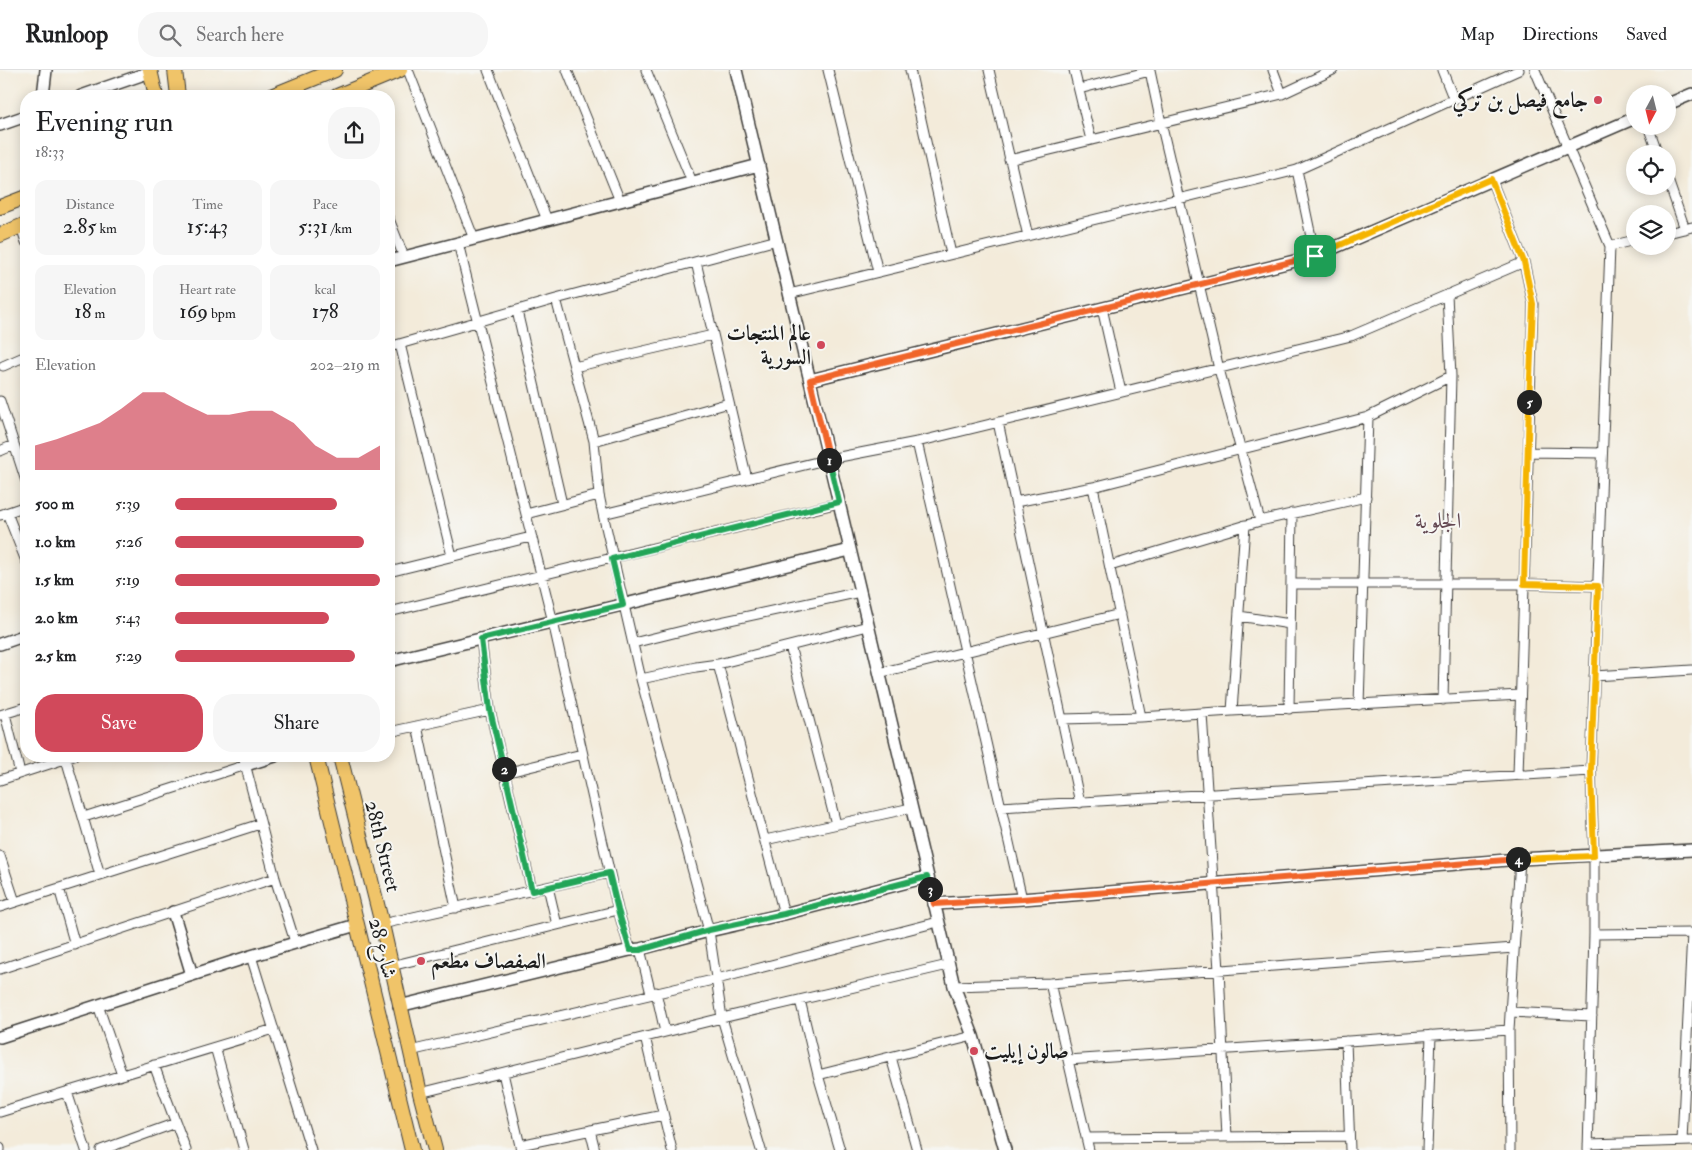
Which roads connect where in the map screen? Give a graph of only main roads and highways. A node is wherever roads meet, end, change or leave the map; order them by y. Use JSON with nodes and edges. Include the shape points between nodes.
{"nodes":[{"id":1,"x":175,"y":70,"type":"edge"},
{"id":2,"x":335,"y":70,"type":"edge"},
{"id":3,"x":400,"y":70,"type":"edge"},
{"id":4,"x":150,"y":71,"type":"edge"},
{"id":5,"x":155,"y":90,"type":"edge"},
{"id":6,"x":178,"y":90,"type":"edge"},
{"id":7,"x":286,"y":90,"type":"edge"},
{"id":8,"x":352,"y":90,"type":"edge"},
{"id":9,"x":20,"y":200,"type":"edge"},
{"id":10,"x":0,"y":208,"type":"edge"},
{"id":11,"x":20,"y":227,"type":"edge"},
{"id":12,"x":0,"y":235,"type":"edge"},
{"id":13,"x":317,"y":762,"type":"edge"},
{"id":14,"x":342,"y":762,"type":"edge"},
{"id":15,"x":412,"y":1150,"type":"edge"},
{"id":16,"x":435,"y":1150,"type":"edge"}],
"edges":[{"from":1,"to":6,"type":"main road"},
{"from":2,"to":7,"type":"main road"},
{"from":3,"to":8,"type":"main road"},
{"from":4,"to":5,"type":"main road"},
{"from":9,"to":10,"type":"main road"},
{"from":11,"to":12,"type":"main road"},
{"from":13,"to":15,"type":"main road","name":"شارع 28"},
{"from":14,"to":16,"type":"main road","name":"28th Street"}]}
